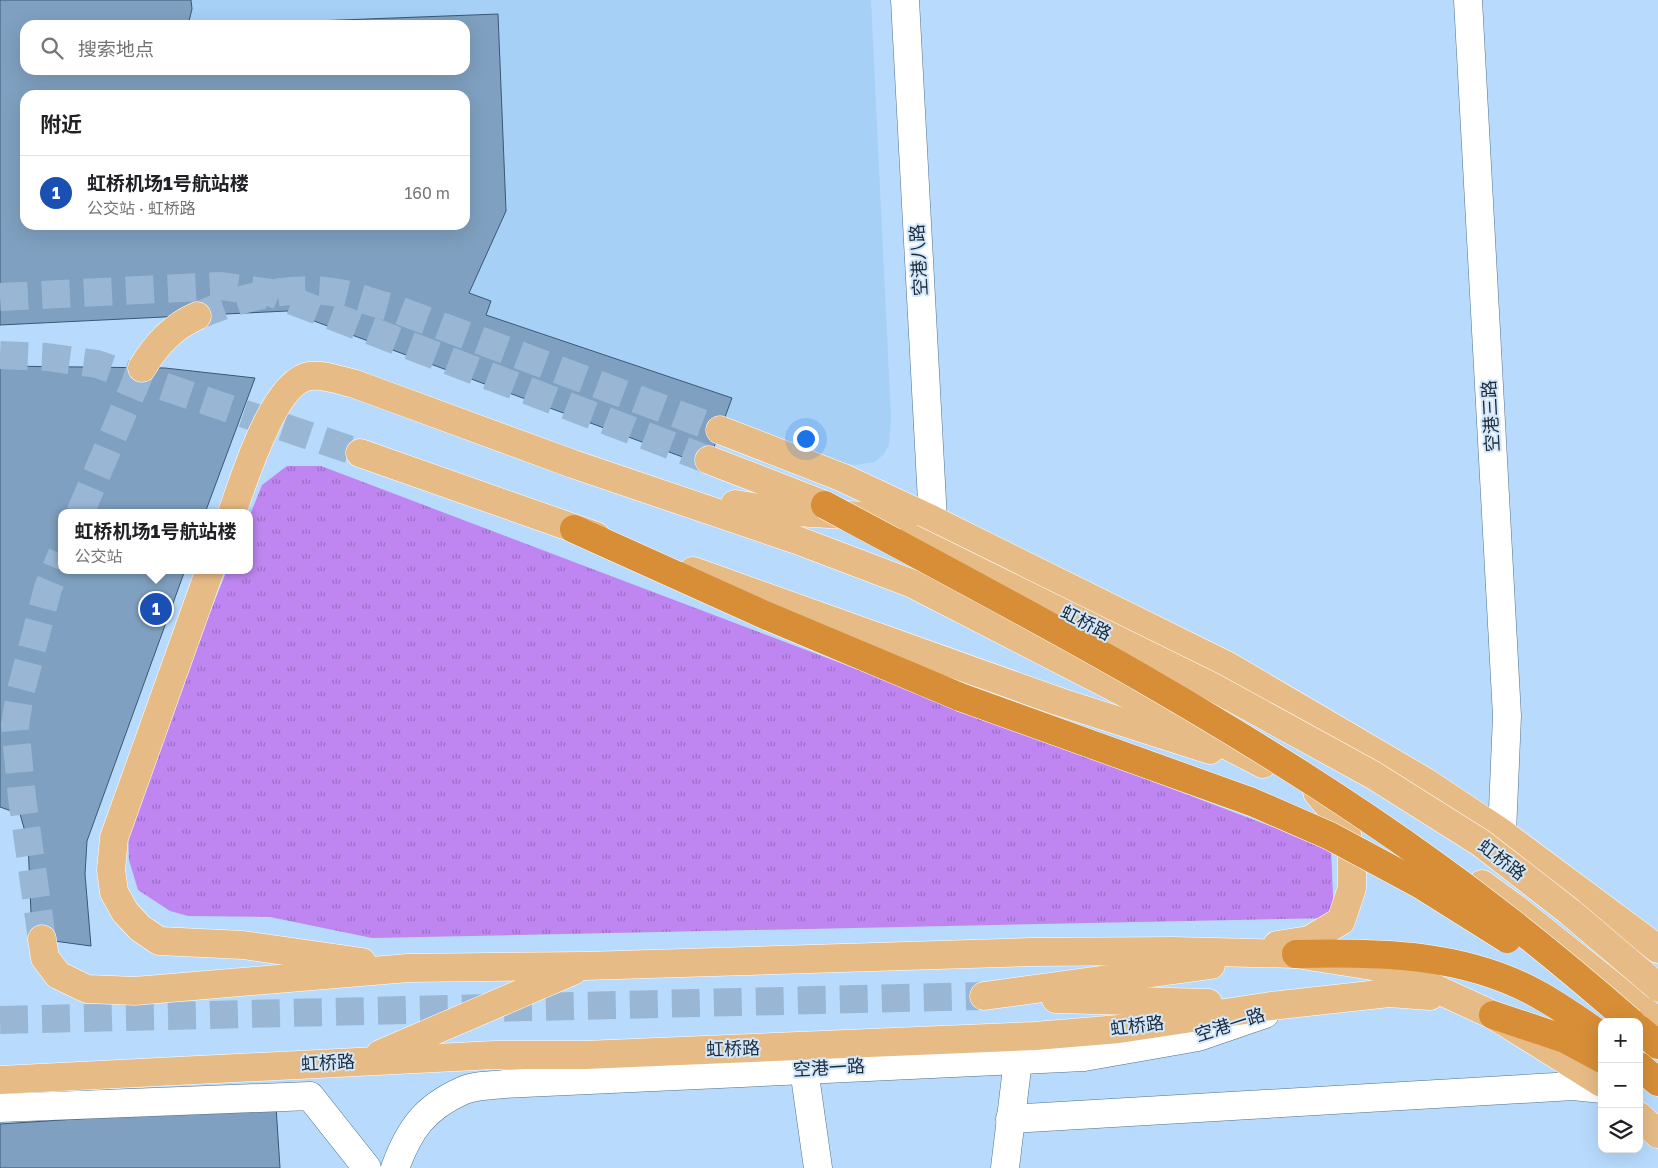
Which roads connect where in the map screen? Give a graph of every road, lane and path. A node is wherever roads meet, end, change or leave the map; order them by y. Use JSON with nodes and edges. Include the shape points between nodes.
{"nodes":[{"id":1,"x":905,"y":0,"type":"edge"},
{"id":2,"x":1468,"y":0,"type":"edge"},
{"id":3,"x":197,"y":316,"type":"tunnel mouth"},
{"id":4,"x":142,"y":368,"type":"tunnel mouth"},
{"id":5,"x":720,"y":430,"type":"tunnel mouth"},
{"id":6,"x":360,"y":452,"type":"tunnel mouth"},
{"id":7,"x":709,"y":460,"type":"tunnel mouth"},
{"id":8,"x":635,"y":485,"type":"junction"},
{"id":9,"x":826,"y":505,"type":"junction"},
{"id":10,"x":234,"y":509,"type":"edge"},
{"id":11,"x":933,"y":520,"type":"junction"},
{"id":12,"x":574,"y":528,"type":"junction"},
{"id":13,"x":209,"y":574,"type":"edge"},
{"id":14,"x":1282,"y":774,"type":"junction"},
{"id":15,"x":1317,"y":792,"type":"junction"},
{"id":16,"x":1502,"y":832,"type":"junction"},
{"id":17,"x":42,"y":939,"type":"tunnel mouth"},
{"id":18,"x":1658,"y":949,"type":"edge"},
{"id":19,"x":1224,"y":954,"type":"junction"},
{"id":20,"x":1296,"y":954,"type":"junction"},
{"id":21,"x":585,"y":966,"type":"junction"},
{"id":22,"x":408,"y":968,"type":"junction"},
{"id":23,"x":1658,"y":987,"type":"edge"},
{"id":24,"x":1463,"y":1003,"type":"junction"},
{"id":25,"x":1297,"y":1004,"type":"junction"},
{"id":26,"x":1494,"y":1015,"type":"junction"},
{"id":27,"x":1625,"y":1018,"type":"edge"},
{"id":28,"x":1629,"y":1018,"type":"edge"},
{"id":29,"x":1630,"y":1018,"type":"edge"},
{"id":30,"x":1598,"y":1033,"type":"edge"},
{"id":31,"x":1598,"y":1057,"type":"edge"},
{"id":32,"x":1018,"y":1060,"type":"junction"},
{"id":33,"x":365,"y":1061,"type":"junction"},
{"id":34,"x":804,"y":1069,"type":"junction"},
{"id":35,"x":1643,"y":1069,"type":"edge"},
{"id":36,"x":0,"y":1080,"type":"edge"},
{"id":37,"x":1598,"y":1081,"type":"edge"},
{"id":38,"x":1658,"y":1082,"type":"edge"},
{"id":39,"x":1643,"y":1083,"type":"edge"},
{"id":40,"x":1598,"y":1089,"type":"edge"},
{"id":41,"x":1658,"y":1092,"type":"edge"},
{"id":42,"x":0,"y":1108,"type":"edge"},
{"id":43,"x":1010,"y":1119,"type":"junction"},
{"id":44,"x":1643,"y":1120,"type":"edge"},
{"id":45,"x":1658,"y":1134,"type":"edge"},
{"id":46,"x":367,"y":1168,"type":"edge"},
{"id":47,"x":394,"y":1168,"type":"edge"},
{"id":48,"x":818,"y":1168,"type":"edge"},
{"id":49,"x":1005,"y":1168,"type":"edge"}],
"edges":[{"from":1,"to":11,"type":"street","name":"空港八路"},
{"from":2,"to":16,"type":"street","name":"空港三路","via":[[1507,716]]},
{"from":3,"to":4,"type":"main road","via":[[184,322],[156,345]]},
{"from":5,"to":11,"type":"main road","name":"虹桥路","via":[[841,477]]},
{"from":6,"to":12,"type":"main road"},
{"from":7,"to":9,"type":"main road","name":"虹桥路"},
{"from":8,"to":10,"type":"main road","via":[[356,384],[309,376],[291,385],[274,406]]},
{"from":8,"to":11,"type":"main road","via":[[776,512]]},
{"from":8,"to":14,"type":"main road","via":[[913,584]]},
{"from":9,"to":23,"type":"main road","name":"虹桥路","bridge":true,"via":[[921,542],[1002,581],[1211,686],[1374,774],[1481,843],[1570,912]]},
{"from":9,"to":28,"type":"highway","bridge":true,"via":[[1031,615],[1246,741],[1376,824],[1549,951]]},
{"from":11,"to":16,"type":"main road","name":"虹桥路","via":[[1228,666],[1424,781]]},
{"from":12,"to":14,"type":"main road","via":[[1060,702]]},
{"from":12,"to":27,"type":"highway","bridge":true,"via":[[767,616],[960,697],[1252,802],[1330,836],[1421,885]]},
{"from":13,"to":22,"type":"main road","via":[[114,838],[111,870],[114,892],[125,912],[159,941],[243,945]]},
{"from":14,"to":15,"type":"main road"},
{"from":15,"to":19,"type":"main road","via":[[1345,826],[1352,857],[1352,888],[1341,920],[1309,940]]},
{"from":15,"to":29,"type":"main road","via":[[1457,866],[1515,908]]},
{"from":16,"to":18,"type":"main road","name":"虹桥路"},
{"from":17,"to":22,"type":"main road","name":"虹桥路","via":[[45,958],[58,975],[87,989],[135,992]]},
{"from":19,"to":20,"type":"main road","name":"虹桥路"},
{"from":19,"to":21,"type":"main road","name":"虹桥路","via":[[1031,952]]},
{"from":20,"to":24,"type":"main road","name":"虹桥路","via":[[1372,966],[1419,981]]},
{"from":20,"to":25,"type":"main road","via":[[984,996]]},
{"from":20,"to":30,"type":"highway","via":[[1396,955],[1448,961],[1487,972],[1540,995]]},
{"from":21,"to":22,"type":"main road","name":"虹桥路"},
{"from":21,"to":33,"type":"main road"},
{"from":24,"to":25,"type":"main road","name":"虹桥路","via":[[1426,995],[1389,993]]},
{"from":24,"to":26,"type":"main road","name":"虹桥路"},
{"from":25,"to":32,"type":"street","name":"空港一路","via":[[1198,1037],[1084,1057]]},
{"from":25,"to":33,"type":"main road","name":"虹桥路","via":[[1119,1029],[1035,1036]]},
{"from":26,"to":31,"type":"highway","via":[[1565,1039]]},
{"from":26,"to":37,"type":"main road","name":"虹桥路"},
{"from":32,"to":34,"type":"street","name":"空港一路"},
{"from":32,"to":43,"type":"street"},
{"from":33,"to":36,"type":"main road","name":"虹桥路"},
{"from":34,"to":47,"type":"street","name":"空港一路","via":[[504,1084],[463,1090],[428,1111],[406,1138]]},
{"from":34,"to":48,"type":"street"},
{"from":35,"to":38,"type":"highway"},
{"from":39,"to":41,"type":"highway"},
{"from":40,"to":43,"type":"street","via":[[1573,1086]]},
{"from":42,"to":46,"type":"street","via":[[310,1096]]},
{"from":43,"to":49,"type":"street"},
{"from":44,"to":45,"type":"main road"}]}
